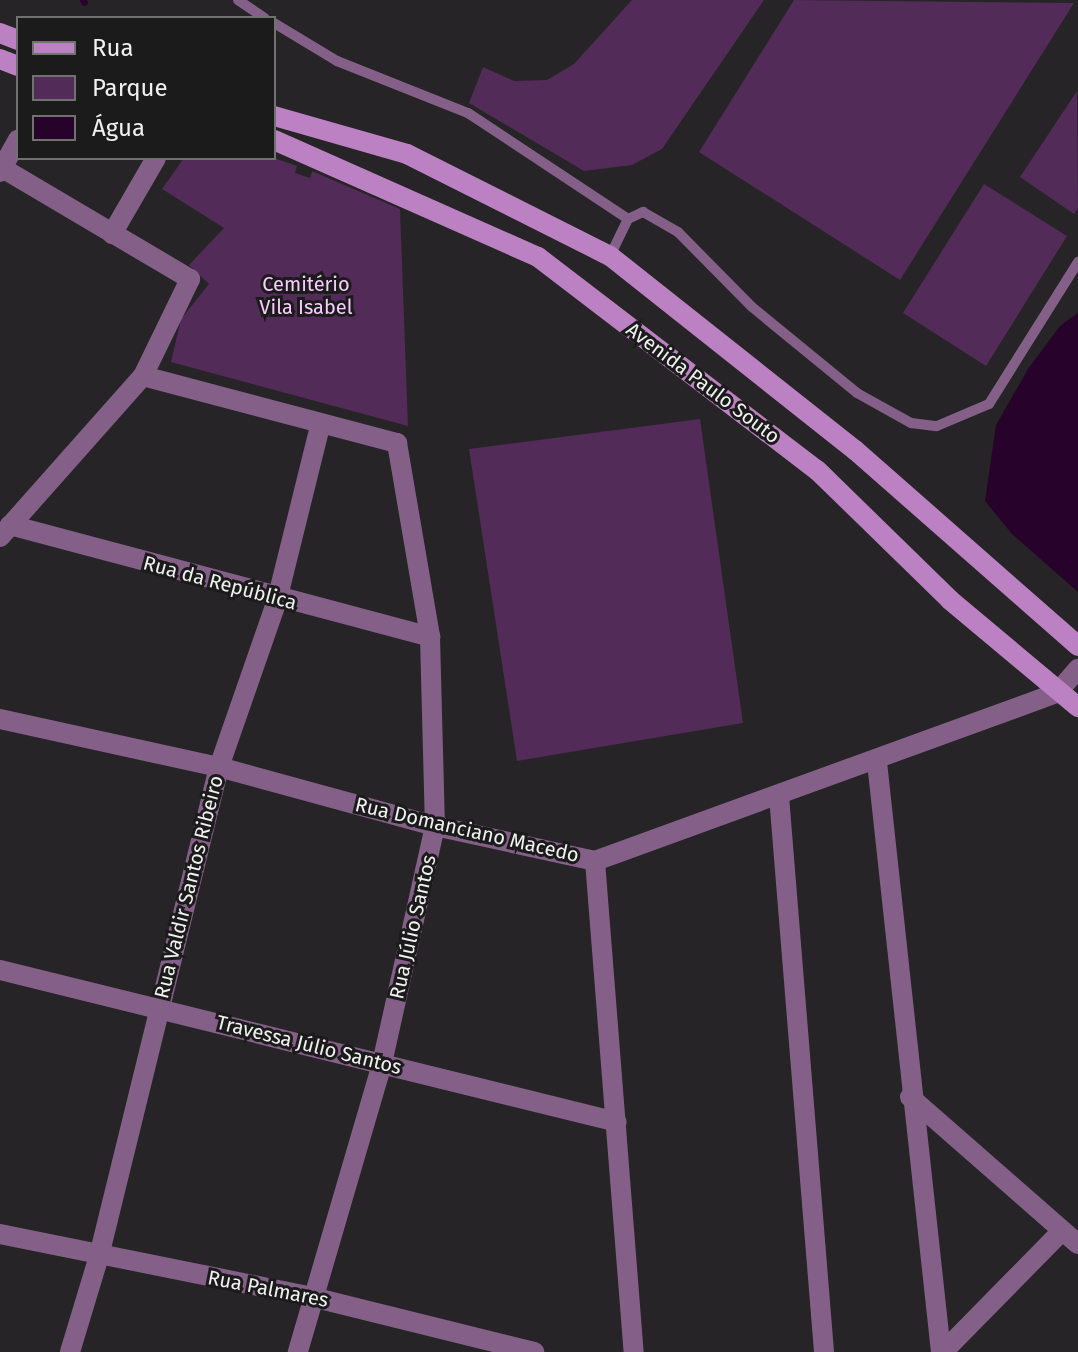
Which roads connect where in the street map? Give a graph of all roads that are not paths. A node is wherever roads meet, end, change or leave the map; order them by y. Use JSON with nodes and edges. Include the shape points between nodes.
{"nodes":[{"id":1,"x":238,"y":0,"type":"edge"},
{"id":2,"x":262,"y":16,"type":"edge"},
{"id":3,"x":276,"y":24,"type":"edge"},
{"id":4,"x":276,"y":117,"type":"edge"},
{"id":5,"x":276,"y":141,"type":"edge"},
{"id":6,"x":16,"y":144,"type":"edge"},
{"id":7,"x":155,"y":160,"type":"edge"},
{"id":8,"x":1,"y":170,"type":"edge"},
{"id":9,"x":628,"y":219,"type":"junction"},
{"id":10,"x":112,"y":234,"type":"junction"},
{"id":11,"x":610,"y":256,"type":"junction"},
{"id":12,"x":1078,"y":262,"type":"edge"},
{"id":13,"x":143,"y":376,"type":"junction"},
{"id":14,"x":320,"y":426,"type":"junction"},
{"id":15,"x":5,"y":531,"type":"edge"},
{"id":16,"x":277,"y":600,"type":"junction"},
{"id":17,"x":430,"y":637,"type":"junction"},
{"id":18,"x":1078,"y":646,"type":"edge"},
{"id":19,"x":1078,"y":669,"type":"edge"},
{"id":20,"x":1057,"y":693,"type":"junction"},
{"id":21,"x":1078,"y":707,"type":"edge"},
{"id":22,"x":0,"y":719,"type":"edge"},
{"id":23,"x":877,"y":762,"type":"junction"},
{"id":24,"x":219,"y":767,"type":"junction"},
{"id":25,"x":779,"y":796,"type":"junction"},
{"id":26,"x":435,"y":826,"type":"junction"},
{"id":27,"x":595,"y":861,"type":"junction"},
{"id":28,"x":0,"y":970,"type":"edge"},
{"id":29,"x":159,"y":1006,"type":"junction"},
{"id":30,"x":382,"y":1064,"type":"junction"},
{"id":31,"x":910,"y":1097,"type":"junction"},
{"id":32,"x":617,"y":1122,"type":"junction"},
{"id":33,"x":0,"y":1234,"type":"edge"},
{"id":34,"x":1070,"y":1237,"type":"edge"},
{"id":35,"x":99,"y":1256,"type":"junction"},
{"id":36,"x":312,"y":1297,"type":"junction"},
{"id":37,"x":70,"y":1352,"type":"edge"},
{"id":38,"x":298,"y":1352,"type":"edge"},
{"id":39,"x":534,"y":1352,"type":"edge"},
{"id":40,"x":634,"y":1352,"type":"edge"},
{"id":41,"x":824,"y":1352,"type":"edge"},
{"id":42,"x":942,"y":1352,"type":"edge"}],
"edges":[{"from":1,"to":2,"type":"lane"},
{"from":3,"to":9,"type":"lane","via":[[337,61],[468,113]]},
{"from":4,"to":11,"type":"street","name":"Avenida Paulo Souto","via":[[407,154]]},
{"from":5,"to":20,"type":"street","name":"Avenida Paulo Souto","via":[[538,257],[817,470],[950,600]]},
{"from":6,"to":8,"type":"street"},
{"from":7,"to":10,"type":"street"},
{"from":8,"to":10,"type":"street"},
{"from":9,"to":11,"type":"lane"},
{"from":9,"to":12,"type":"lane","via":[[643,212],[678,232],[796,344],[857,393],[911,423],[937,426],[989,404]]},
{"from":10,"to":13,"type":"street","via":[[190,279]]},
{"from":11,"to":18,"type":"street","name":"Avenida Paulo Souto","via":[[855,450]]},
{"from":13,"to":14,"type":"street"},
{"from":13,"to":15,"type":"street"},
{"from":14,"to":16,"type":"street","name":"Rua Valdir Santos Ribeiro"},
{"from":14,"to":17,"type":"street","name":"Rua Júlio Santos","via":[[397,443]]},
{"from":15,"to":16,"type":"street","name":"Rua da República"},
{"from":16,"to":17,"type":"street","name":"Rua da República"},
{"from":16,"to":24,"type":"street","name":"Rua Valdir Santos Ribeiro"},
{"from":17,"to":26,"type":"street","name":"Rua Júlio Santos"},
{"from":19,"to":20,"type":"street"},
{"from":20,"to":21,"type":"street","name":"Avenida Paulo Souto"},
{"from":20,"to":23,"type":"street","name":"Rua Domanciano Macedo"},
{"from":22,"to":24,"type":"street","name":"Rua Domanciano Macedo"},
{"from":23,"to":25,"type":"street","name":"Rua Domanciano Macedo"},
{"from":23,"to":31,"type":"street"},
{"from":24,"to":26,"type":"street","name":"Rua Domanciano Macedo"},
{"from":24,"to":29,"type":"street","name":"Rua Valdir Santos Ribeiro"},
{"from":25,"to":27,"type":"street","name":"Rua Domanciano Macedo"},
{"from":25,"to":41,"type":"street"},
{"from":26,"to":27,"type":"street","name":"Rua Domanciano Macedo"},
{"from":26,"to":30,"type":"street","name":"Rua Júlio Santos"},
{"from":27,"to":32,"type":"street"},
{"from":28,"to":29,"type":"street","name":"Travessa Júlio Santos"},
{"from":29,"to":30,"type":"street","name":"Travessa Júlio Santos"},
{"from":29,"to":35,"type":"street","name":"Rua Valdir Santos Ribeiro"},
{"from":30,"to":32,"type":"street","name":"Travessa Júlio Santos"},
{"from":30,"to":36,"type":"street","name":"Rua Júlio Santos"},
{"from":31,"to":34,"type":"street"},
{"from":31,"to":42,"type":"street"},
{"from":32,"to":40,"type":"street"},
{"from":33,"to":35,"type":"street","name":"Rua Palmares"},
{"from":34,"to":42,"type":"street"},
{"from":35,"to":36,"type":"street","name":"Rua Palmares"},
{"from":35,"to":37,"type":"street","name":"Rua Valdir Santos Ribeiro"},
{"from":36,"to":38,"type":"street","name":"Rua Júlio Santos"},
{"from":36,"to":39,"type":"street","name":"Rua Palmares"}]}
